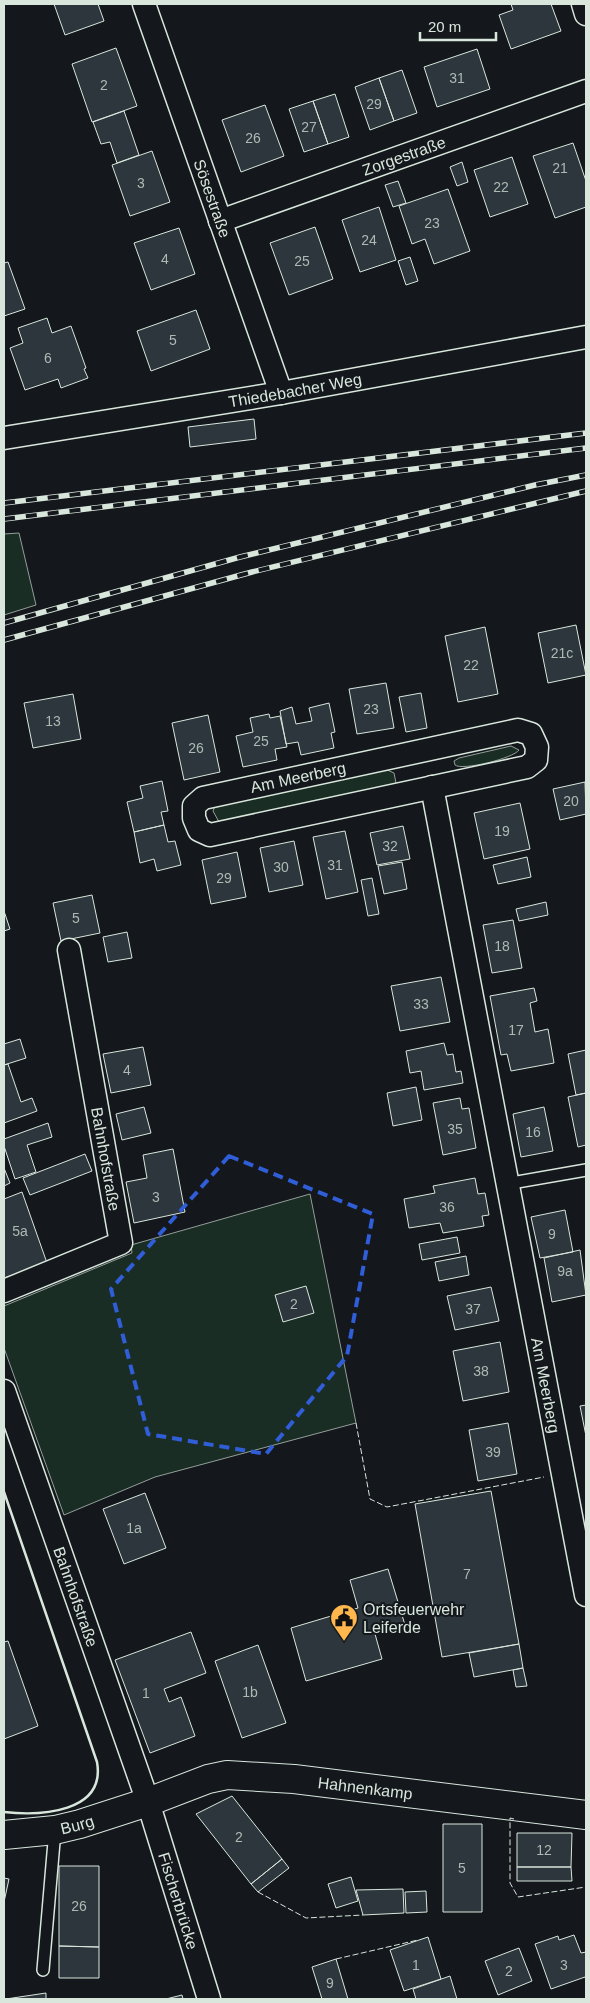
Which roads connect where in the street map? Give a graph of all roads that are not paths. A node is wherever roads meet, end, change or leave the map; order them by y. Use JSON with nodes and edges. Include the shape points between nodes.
{"nodes":[{"id":1,"x":144,"y":4,"type":"edge"},
{"id":2,"x":582,"y":4,"type":"edge"},
{"id":3,"x":586,"y":14,"type":"edge"},
{"id":4,"x":586,"y":91,"type":"edge"},
{"id":5,"x":220,"y":221,"type":"junction"},
{"id":6,"x":586,"y":337,"type":"edge"},
{"id":7,"x":281,"y":393,"type":"junction"},
{"id":8,"x":4,"y":438,"type":"edge"},
{"id":9,"x":432,"y":787,"type":"junction"},
{"id":10,"x":69,"y":950,"type":"dead end"},
{"id":11,"x":586,"y":1170,"type":"edge"},
{"id":12,"x":506,"y":1184,"type":"junction"},
{"id":13,"x":4,"y":1291,"type":"edge"},
{"id":14,"x":4,"y":1391,"type":"edge"},
{"id":15,"x":586,"y":1590,"type":"edge"},
{"id":16,"x":148,"y":1802,"type":"junction"},
{"id":17,"x":586,"y":1815,"type":"edge"},
{"id":18,"x":55,"y":1830,"type":"junction"},
{"id":19,"x":4,"y":1835,"type":"edge"},
{"id":20,"x":43,"y":1970,"type":"dead end"},
{"id":21,"x":209,"y":1999,"type":"edge"}],
"edges":[{"from":1,"to":5,"type":"street","name":"Sösestraße"},
{"from":2,"to":3,"type":"street"},
{"from":4,"to":5,"type":"street","name":"Zorgestraße"},
{"from":5,"to":7,"type":"street","name":"Sösestraße"},
{"from":6,"to":7,"type":"street","name":"Thiedebacher Weg"},
{"from":7,"to":8,"type":"street","name":"Thiedebacher Weg"},
{"from":9,"to":9,"type":"street","name":"Am Meerberg","via":[[210,835],[199,830],[194,818],[194,806],[203,798],[518,730],[531,734],[536,760],[527,767]]},
{"from":9,"to":12,"type":"street","name":"Am Meerberg"},
{"from":10,"to":13,"type":"street","name":"Bahnhofstraße","via":[[121,1243]]},
{"from":11,"to":12,"type":"lane"},
{"from":12,"to":15,"type":"street","name":"Am Meerberg"},
{"from":14,"to":16,"type":"street","name":"Bahnhofstraße"},
{"from":16,"to":17,"type":"street","name":"Hahnenkamp","via":[[208,1778],[262,1775]]},
{"from":16,"to":18,"type":"street","name":"Burg"},
{"from":16,"to":21,"type":"street","name":"Fischerbrücke"},
{"from":18,"to":19,"type":"street","name":"Burg"},
{"from":18,"to":20,"type":"lane"}]}
